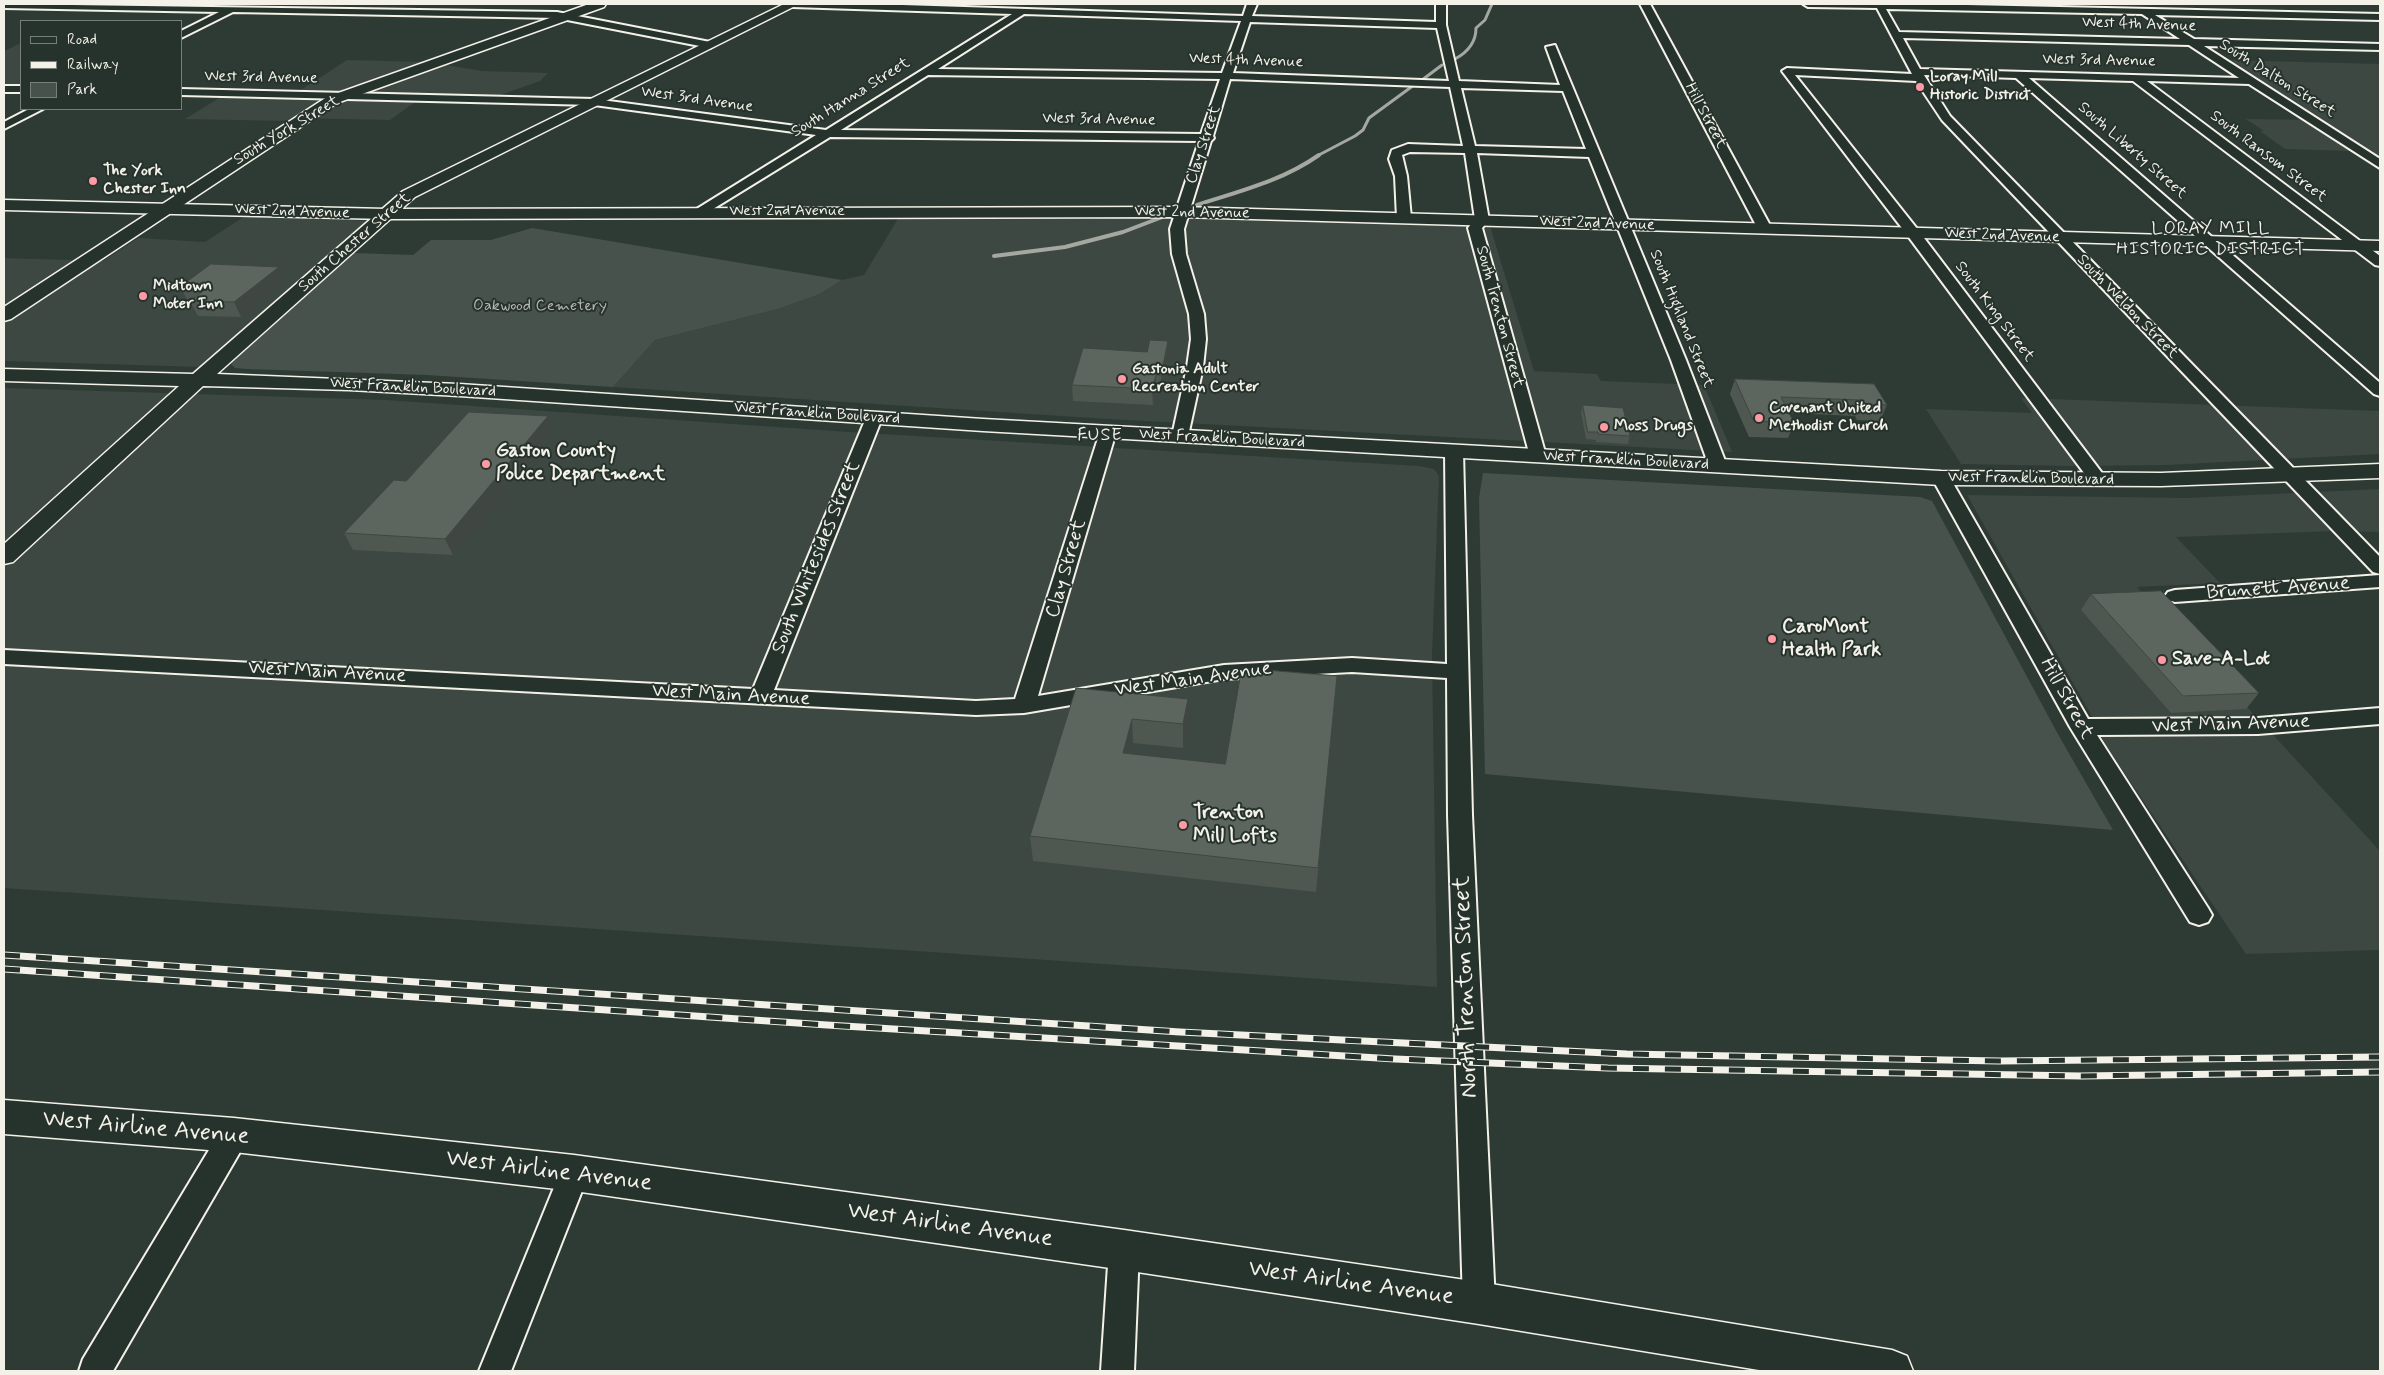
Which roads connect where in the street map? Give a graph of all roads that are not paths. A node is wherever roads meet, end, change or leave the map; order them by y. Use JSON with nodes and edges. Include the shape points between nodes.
{"nodes":[{"id":1,"x":4,"y":4,"type":"edge"},
{"id":2,"x":243,"y":4,"type":"edge"},
{"id":3,"x":434,"y":4,"type":"edge"},
{"id":4,"x":600,"y":4,"type":"edge"},
{"id":5,"x":792,"y":4,"type":"edge"},
{"id":6,"x":1252,"y":4,"type":"edge"},
{"id":7,"x":1441,"y":4,"type":"edge"},
{"id":8,"x":1645,"y":4,"type":"edge"},
{"id":9,"x":1808,"y":4,"type":"edge"},
{"id":10,"x":1879,"y":4,"type":"edge"},
{"id":11,"x":2132,"y":4,"type":"edge"},
{"id":12,"x":232,"y":9,"type":"junction"},
{"id":13,"x":2143,"y":11,"type":"junction"},
{"id":14,"x":419,"y":13,"type":"junction"},
{"id":15,"x":1020,"y":13,"type":"junction"},
{"id":16,"x":565,"y":16,"type":"junction"},
{"id":17,"x":2380,"y":17,"type":"edge"},
{"id":18,"x":1247,"y":19,"type":"junction"},
{"id":19,"x":1440,"y":25,"type":"junction"},
{"id":20,"x":182,"y":34,"type":"edge"},
{"id":21,"x":1897,"y":35,"type":"junction"},
{"id":22,"x":2191,"y":43,"type":"junction"},
{"id":23,"x":710,"y":45,"type":"junction"},
{"id":24,"x":1552,"y":47,"type":"dead end"},
{"id":25,"x":2380,"y":47,"type":"edge"},
{"id":26,"x":1787,"y":71,"type":"joint"},
{"id":27,"x":925,"y":72,"type":"junction"},
{"id":28,"x":1919,"y":75,"type":"junction"},
{"id":29,"x":2019,"y":75,"type":"junction"},
{"id":30,"x":1226,"y":76,"type":"junction"},
{"id":31,"x":2136,"y":78,"type":"junction"},
{"id":32,"x":2249,"y":81,"type":"junction"},
{"id":33,"x":1453,"y":84,"type":"junction"},
{"id":34,"x":1567,"y":88,"type":"junction"},
{"id":35,"x":4,"y":89,"type":"edge"},
{"id":36,"x":20,"y":89,"type":"edge"},
{"id":37,"x":182,"y":92,"type":"edge"},
{"id":38,"x":344,"y":96,"type":"junction"},
{"id":39,"x":594,"y":102,"type":"junction"},
{"id":40,"x":34,"y":110,"type":"edge"},
{"id":41,"x":4,"y":126,"type":"edge"},
{"id":42,"x":824,"y":133,"type":"junction"},
{"id":43,"x":1208,"y":138,"type":"junction"},
{"id":44,"x":1470,"y":149,"type":"junction"},
{"id":45,"x":1592,"y":154,"type":"junction"},
{"id":46,"x":2380,"y":164,"type":"edge"},
{"id":47,"x":4,"y":204,"type":"edge"},
{"id":48,"x":165,"y":208,"type":"junction"},
{"id":49,"x":1181,"y":212,"type":"junction"},
{"id":50,"x":700,"y":213,"type":"junction"},
{"id":51,"x":386,"y":214,"type":"junction"},
{"id":52,"x":1404,"y":218,"type":"junction"},
{"id":53,"x":1482,"y":220,"type":"junction"},
{"id":54,"x":1624,"y":226,"type":"junction"},
{"id":55,"x":1765,"y":229,"type":"junction"},
{"id":56,"x":1913,"y":233,"type":"junction"},
{"id":57,"x":2061,"y":237,"type":"junction"},
{"id":58,"x":2209,"y":241,"type":"junction"},
{"id":59,"x":2358,"y":245,"type":"junction"},
{"id":60,"x":2380,"y":246,"type":"edge"},
{"id":61,"x":2380,"y":262,"type":"edge"},
{"id":62,"x":4,"y":315,"type":"edge"},
{"id":63,"x":4,"y":375,"type":"edge"},
{"id":64,"x":198,"y":380,"type":"junction"},
{"id":65,"x":2380,"y":391,"type":"edge"},
{"id":66,"x":874,"y":418,"type":"junction"},
{"id":67,"x":1108,"y":432,"type":"junction"},
{"id":68,"x":1180,"y":436,"type":"junction"},
{"id":69,"x":1454,"y":451,"type":"junction"},
{"id":70,"x":1537,"y":456,"type":"junction"},
{"id":71,"x":1718,"y":466,"type":"junction"},
{"id":72,"x":2380,"y":471,"type":"edge"},
{"id":73,"x":2290,"y":476,"type":"junction"},
{"id":74,"x":1941,"y":478,"type":"junction"},
{"id":75,"x":2099,"y":481,"type":"junction"},
{"id":76,"x":4,"y":557,"type":"edge"},
{"id":77,"x":2380,"y":568,"type":"edge"},
{"id":78,"x":2380,"y":581,"type":"edge"},
{"id":79,"x":2175,"y":596,"type":"dead end"},
{"id":80,"x":4,"y":657,"type":"edge"},
{"id":81,"x":1456,"y":672,"type":"junction"},
{"id":82,"x":760,"y":698,"type":"junction"},
{"id":83,"x":1024,"y":706,"type":"junction"},
{"id":84,"x":2380,"y":716,"type":"edge"},
{"id":85,"x":2081,"y":728,"type":"junction"},
{"id":86,"x":2199,"y":915,"type":"dead end"},
{"id":87,"x":4,"y":1117,"type":"edge"},
{"id":88,"x":234,"y":1135,"type":"junction"},
{"id":89,"x":574,"y":1173,"type":"junction"},
{"id":90,"x":1124,"y":1250,"type":"junction"},
{"id":91,"x":1478,"y":1303,"type":"junction"},
{"id":92,"x":95,"y":1371,"type":"edge"},
{"id":93,"x":495,"y":1371,"type":"edge"},
{"id":94,"x":1117,"y":1371,"type":"edge"},
{"id":95,"x":1892,"y":1371,"type":"edge"}],
"edges":[{"from":1,"to":12,"type":"street"},
{"from":2,"to":12,"type":"street"},
{"from":3,"to":14,"type":"street"},
{"from":4,"to":16,"type":"main road","name":"South York Street"},
{"from":5,"to":15,"type":"street"},
{"from":5,"to":23,"type":"main road","name":"South Chester Street"},
{"from":6,"to":18,"type":"street","name":"Clay Street"},
{"from":7,"to":19,"type":"street","name":"South Trenton Street"},
{"from":8,"to":55,"type":"street","name":"Hill Street"},
{"from":9,"to":10,"type":"street"},
{"from":10,"to":13,"type":"street"},
{"from":10,"to":21,"type":"street","name":"South Weldon Street"},
{"from":11,"to":13,"type":"street","name":"South Dalton Street"},
{"from":12,"to":14,"type":"street"},
{"from":12,"to":20,"type":"street"},
{"from":13,"to":17,"type":"street"},
{"from":13,"to":22,"type":"street","name":"South Dalton Street"},
{"from":14,"to":16,"type":"street"},
{"from":15,"to":18,"type":"street"},
{"from":15,"to":27,"type":"street","name":"South Hanna Street"},
{"from":16,"to":23,"type":"street"},
{"from":16,"to":38,"type":"main road","name":"South York Street"},
{"from":18,"to":19,"type":"street"},
{"from":18,"to":30,"type":"street","name":"Clay Street"},
{"from":19,"to":33,"type":"street","name":"South Trenton Street"},
{"from":21,"to":22,"type":"street","name":"West 4th Avenue"},
{"from":21,"to":28,"type":"street","name":"South Weldon Street"},
{"from":22,"to":25,"type":"street","name":"West 4th Avenue"},
{"from":22,"to":32,"type":"street","name":"South Dalton Street"},
{"from":23,"to":39,"type":"main road","name":"South Chester Street"},
{"from":24,"to":34,"type":"street","name":"South Highland Street"},
{"from":26,"to":28,"type":"street","name":"West 3rd Avenue"},
{"from":26,"to":56,"type":"street","name":"South King Street"},
{"from":27,"to":30,"type":"street","name":"West 4th Avenue"},
{"from":27,"to":42,"type":"street","name":"South Hanna Street"},
{"from":28,"to":29,"type":"street","name":"West 3rd Avenue"},
{"from":28,"to":57,"type":"street","name":"South Weldon Street","via":[[1946,118]]},
{"from":29,"to":31,"type":"street","name":"West 3rd Avenue"},
{"from":29,"to":58,"type":"street","name":"South Liberty Street"},
{"from":30,"to":33,"type":"street","name":"West 4th Avenue"},
{"from":30,"to":43,"type":"street","name":"Clay Street"},
{"from":31,"to":32,"type":"street","name":"West 3rd Avenue"},
{"from":31,"to":59,"type":"street","name":"South Ransom Street"},
{"from":32,"to":46,"type":"street","name":"South Dalton Street"},
{"from":33,"to":34,"type":"street","name":"West 4th Avenue"},
{"from":33,"to":44,"type":"street","name":"South Trenton Street"},
{"from":34,"to":45,"type":"street","name":"South Highland Street"},
{"from":35,"to":36,"type":"street"},
{"from":37,"to":38,"type":"street","name":"West 3rd Avenue"},
{"from":38,"to":39,"type":"street","name":"West 3rd Avenue"},
{"from":38,"to":48,"type":"main road","name":"South York Street","via":[[317,108]]},
{"from":39,"to":42,"type":"street","name":"West 3rd Avenue"},
{"from":39,"to":51,"type":"main road","name":"South Chester Street","via":[[419,188]]},
{"from":40,"to":41,"type":"street"},
{"from":42,"to":43,"type":"street","name":"West 3rd Avenue"},
{"from":42,"to":50,"type":"street","name":"South Hanna Street"},
{"from":43,"to":49,"type":"street","name":"Clay Street"},
{"from":44,"to":45,"type":"street"},
{"from":44,"to":52,"type":"street","via":[[1408,148],[1396,153]]},
{"from":44,"to":53,"type":"street","name":"South Trenton Street"},
{"from":45,"to":54,"type":"street","name":"South Highland Street"},
{"from":47,"to":48,"type":"main road","name":"West 2nd Avenue"},
{"from":48,"to":51,"type":"main road","name":"West 2nd Avenue"},
{"from":48,"to":62,"type":"main road","name":"South York Street"},
{"from":49,"to":50,"type":"main road","name":"West 2nd Avenue"},
{"from":49,"to":52,"type":"main road","name":"West 2nd Avenue"},
{"from":49,"to":68,"type":"street","name":"Clay Street","via":[[1177,248],[1196,306],[1198,328]]},
{"from":50,"to":51,"type":"main road","name":"West 2nd Avenue"},
{"from":51,"to":64,"type":"main road","name":"South Chester Street"},
{"from":52,"to":53,"type":"main road","name":"West 2nd Avenue"},
{"from":53,"to":54,"type":"main road","name":"West 2nd Avenue"},
{"from":53,"to":70,"type":"street","name":"South Trenton Street","via":[[1475,228],[1479,246]]},
{"from":54,"to":55,"type":"main road","name":"West 2nd Avenue"},
{"from":54,"to":71,"type":"street","name":"South Highland Street","via":[[1691,390]]},
{"from":55,"to":56,"type":"main road","name":"West 2nd Avenue"},
{"from":56,"to":57,"type":"main road","name":"West 2nd Avenue"},
{"from":56,"to":75,"type":"street","name":"South King Street"},
{"from":57,"to":58,"type":"main road","name":"West 2nd Avenue"},
{"from":57,"to":73,"type":"street","name":"South Weldon Street"},
{"from":58,"to":59,"type":"main road","name":"West 2nd Avenue"},
{"from":58,"to":65,"type":"street","name":"South Liberty Street"},
{"from":59,"to":60,"type":"main road","name":"West 2nd Avenue"},
{"from":59,"to":61,"type":"street","name":"South Ransom Street"},
{"from":63,"to":64,"type":"main road","name":"West Franklin Boulevard"},
{"from":64,"to":66,"type":"main road","name":"West Franklin Boulevard","via":[[459,390]]},
{"from":64,"to":76,"type":"main road","name":"South Chester Street"},
{"from":66,"to":67,"type":"main road","name":"West Franklin Boulevard"},
{"from":66,"to":82,"type":"street","name":"South Whitesides Street"},
{"from":67,"to":68,"type":"main road","name":"West Franklin Boulevard"},
{"from":67,"to":83,"type":"street","name":"Clay Street"},
{"from":68,"to":69,"type":"main road","name":"West Franklin Boulevard"},
{"from":69,"to":70,"type":"main road","name":"West Franklin Boulevard"},
{"from":69,"to":81,"type":"street"},
{"from":70,"to":71,"type":"main road","name":"West Franklin Boulevard"},
{"from":71,"to":74,"type":"main road","name":"West Franklin Boulevard"},
{"from":72,"to":73,"type":"main road","name":"West Franklin Boulevard"},
{"from":73,"to":75,"type":"main road","name":"West Franklin Boulevard"},
{"from":73,"to":77,"type":"street","name":"South Weldon Street"},
{"from":74,"to":75,"type":"main road","name":"West Franklin Boulevard"},
{"from":74,"to":85,"type":"street","name":"Hill Street"},
{"from":78,"to":79,"type":"street","name":"Brunett Avenue"},
{"from":80,"to":82,"type":"street","name":"West Main Avenue"},
{"from":81,"to":83,"type":"street","name":"West Main Avenue","via":[[1352,665],[1233,671]]},
{"from":81,"to":91,"type":"street","name":"North Trenton Street"},
{"from":82,"to":83,"type":"street","name":"West Main Avenue","via":[[976,708]]},
{"from":84,"to":85,"type":"street","name":"West Main Avenue","via":[[2258,726]]},
{"from":85,"to":86,"type":"street","name":"Hill Street"},
{"from":87,"to":88,"type":"main road","name":"West Airline Avenue"},
{"from":88,"to":89,"type":"main road","name":"West Airline Avenue"},
{"from":88,"to":92,"type":"street"},
{"from":89,"to":90,"type":"main road","name":"West Airline Avenue"},
{"from":89,"to":93,"type":"street"},
{"from":90,"to":91,"type":"main road","name":"West Airline Avenue"},
{"from":90,"to":94,"type":"street"},
{"from":91,"to":95,"type":"main road","name":"West Airline Avenue"}]}
